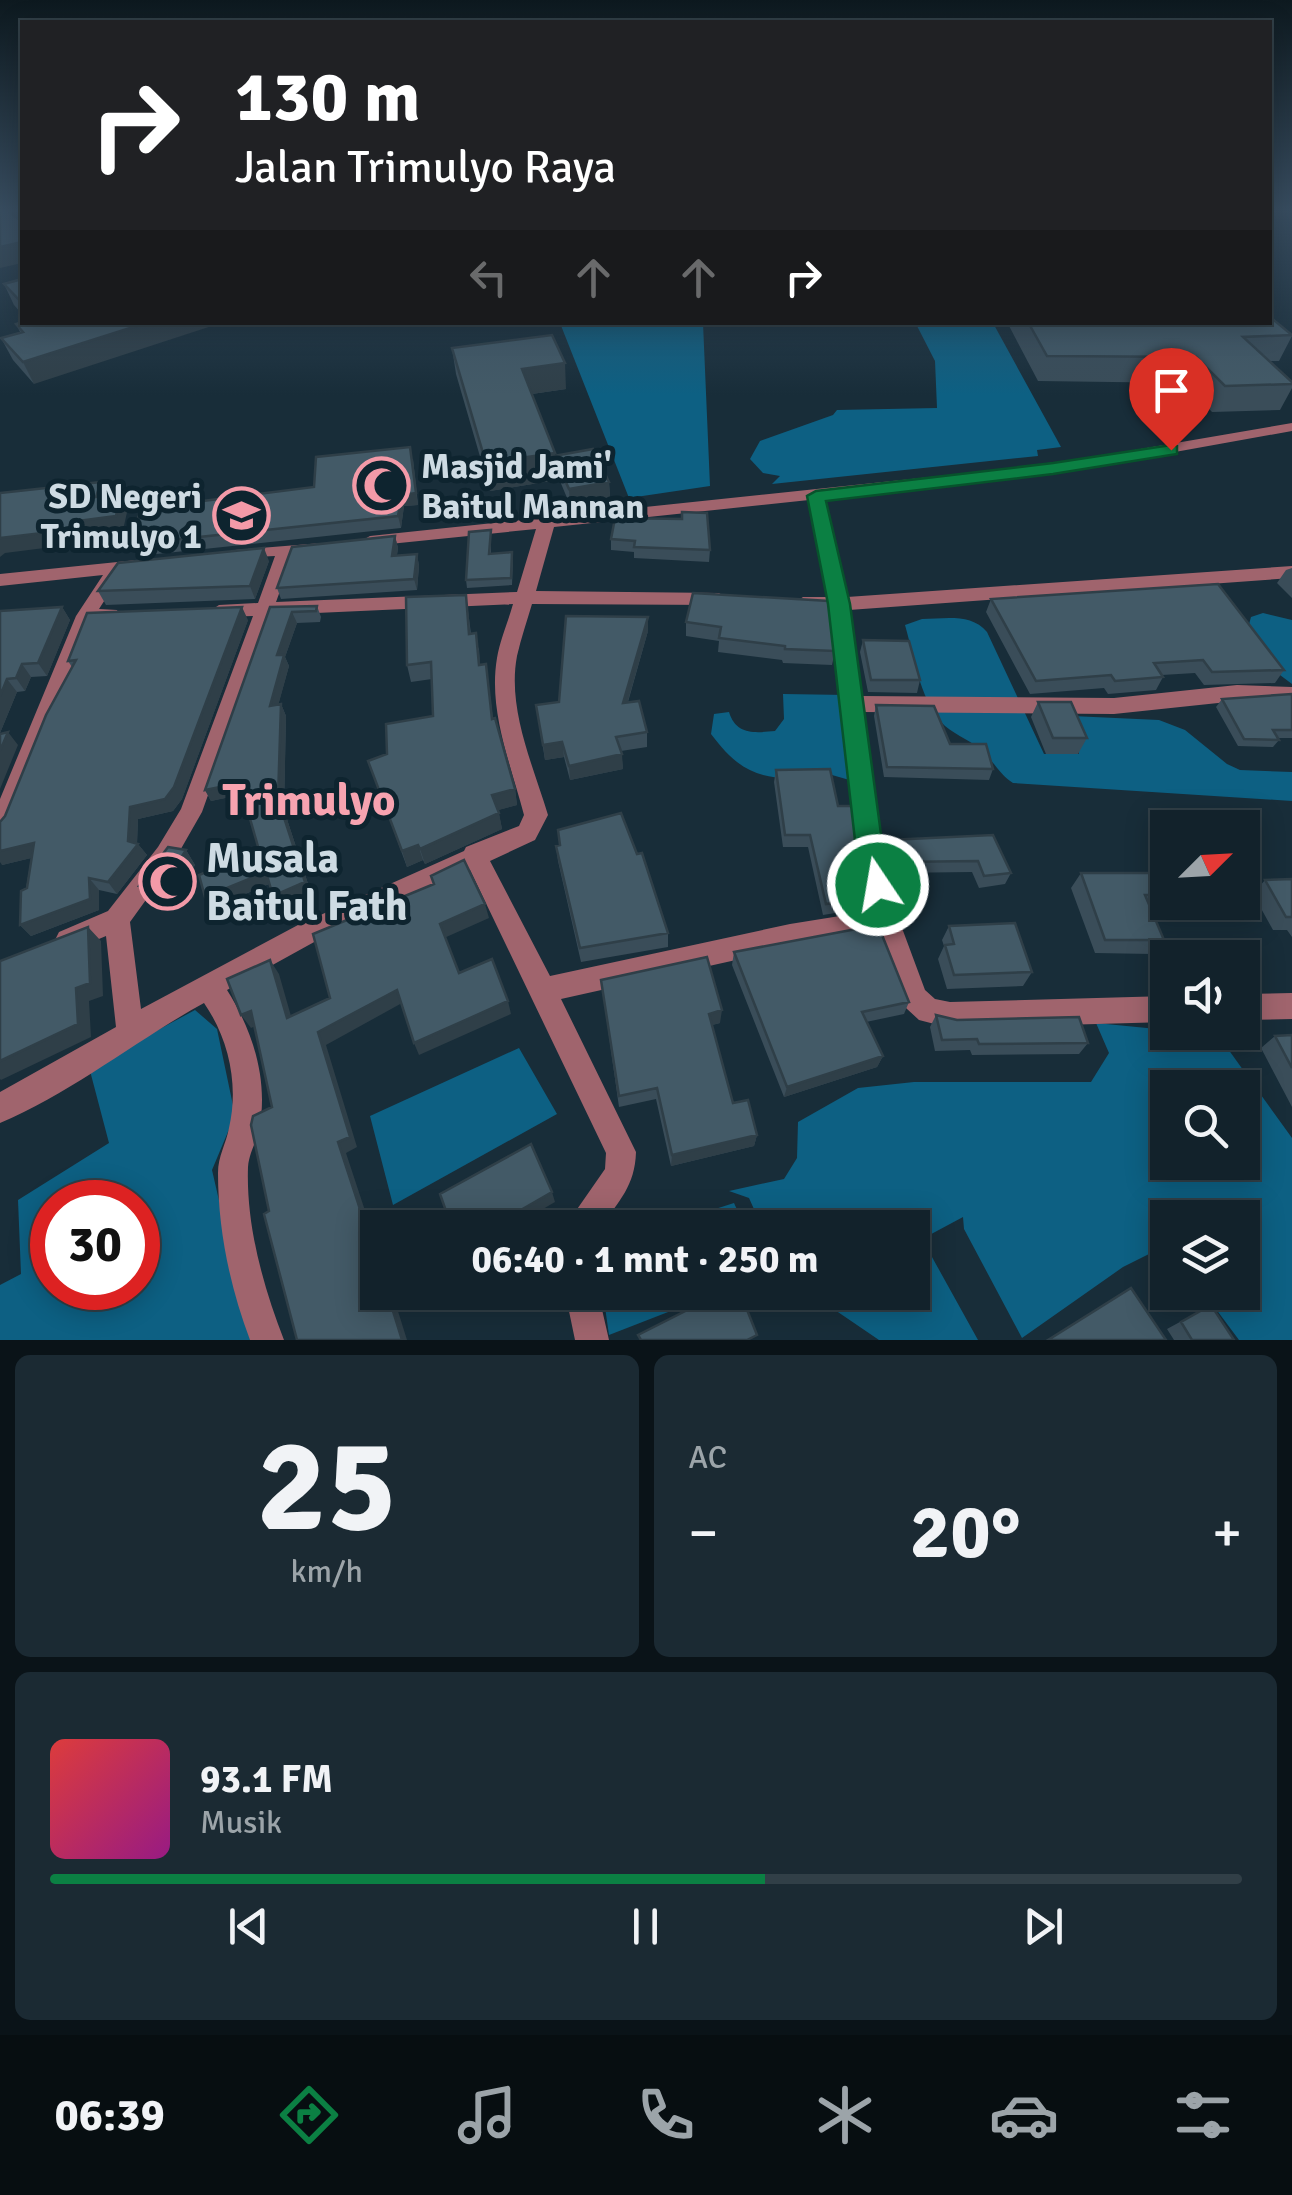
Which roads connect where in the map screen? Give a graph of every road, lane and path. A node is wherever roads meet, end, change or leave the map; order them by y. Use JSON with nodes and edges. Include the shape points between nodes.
{"nodes":[{"id":1,"x":1292,"y":428,"type":"edge"},
{"id":2,"x":816,"y":496,"type":"junction"},
{"id":3,"x":546,"y":524,"type":"junction"},
{"id":4,"x":286,"y":550,"type":"junction"},
{"id":5,"x":224,"y":556,"type":"edge"},
{"id":6,"x":153,"y":564,"type":"edge"},
{"id":7,"x":117,"y":568,"type":"junction"},
{"id":8,"x":1292,"y":572,"type":"edge"},
{"id":9,"x":0,"y":580,"type":"edge"},
{"id":10,"x":524,"y":598,"type":"junction"},
{"id":11,"x":742,"y":600,"type":"edge"},
{"id":12,"x":780,"y":602,"type":"edge"},
{"id":13,"x":839,"y":604,"type":"junction"},
{"id":14,"x":266,"y":609,"type":"junction"},
{"id":15,"x":194,"y":612,"type":"edge"},
{"id":16,"x":139,"y":614,"type":"edge"},
{"id":17,"x":85,"y":616,"type":"junction"},
{"id":18,"x":1288,"y":693,"type":"edge"},
{"id":19,"x":854,"y":704,"type":"junction"},
{"id":20,"x":0,"y":827,"type":"edge"},
{"id":21,"x":474,"y":854,"type":"junction"},
{"id":22,"x":117,"y":918,"type":"junction"},
{"id":23,"x":886,"y":920,"type":"junction"},
{"id":24,"x":36,"y":952,"type":"edge"},
{"id":25,"x":208,"y":986,"type":"junction"},
{"id":26,"x":543,"y":990,"type":"junction"},
{"id":27,"x":1292,"y":1006,"type":"edge"},
{"id":28,"x":1260,"y":1007,"type":"edge"},
{"id":29,"x":1150,"y":1009,"type":"edge"},
{"id":30,"x":130,"y":1033,"type":"junction"},
{"id":31,"x":0,"y":1108,"type":"edge"},
{"id":32,"x":593,"y":1210,"type":"edge"},
{"id":33,"x":586,"y":1310,"type":"edge"},
{"id":34,"x":267,"y":1340,"type":"edge"},
{"id":35,"x":592,"y":1340,"type":"edge"}],
"edges":[{"from":1,"to":2,"type":"street","via":[[1053,469]]},
{"from":2,"to":3,"type":"street"},
{"from":2,"to":13,"type":"street"},
{"from":3,"to":4,"type":"street"},
{"from":3,"to":10,"type":"street"},
{"from":4,"to":5,"type":"street"},
{"from":4,"to":14,"type":"street"},
{"from":6,"to":7,"type":"street"},
{"from":7,"to":9,"type":"street"},
{"from":7,"to":17,"type":"street"},
{"from":8,"to":13,"type":"street"},
{"from":10,"to":11,"type":"street"},
{"from":10,"to":14,"type":"street"},
{"from":10,"to":21,"type":"street","via":[[505,692],[536,815],[526,833]]},
{"from":12,"to":13,"type":"street"},
{"from":13,"to":19,"type":"street"},
{"from":14,"to":15,"type":"street"},
{"from":14,"to":22,"type":"street","via":[[195,804]]},
{"from":16,"to":17,"type":"street"},
{"from":17,"to":20,"type":"street"},
{"from":18,"to":19,"type":"street","via":[[1114,706]]},
{"from":19,"to":23,"type":"street","via":[[869,849]]},
{"from":21,"to":25,"type":"street"},
{"from":21,"to":26,"type":"street"},
{"from":22,"to":24,"type":"street"},
{"from":22,"to":30,"type":"street"},
{"from":23,"to":26,"type":"street"},
{"from":23,"to":29,"type":"street","via":[[906,981],[929,1012]]},
{"from":25,"to":30,"type":"street"},
{"from":25,"to":34,"type":"street","via":[[242,1050],[249,1082],[244,1132],[233,1160],[233,1196]]},
{"from":26,"to":32,"type":"street","via":[[622,1163]]},
{"from":27,"to":28,"type":"street"},
{"from":30,"to":31,"type":"street"},
{"from":33,"to":35,"type":"street"}]}
